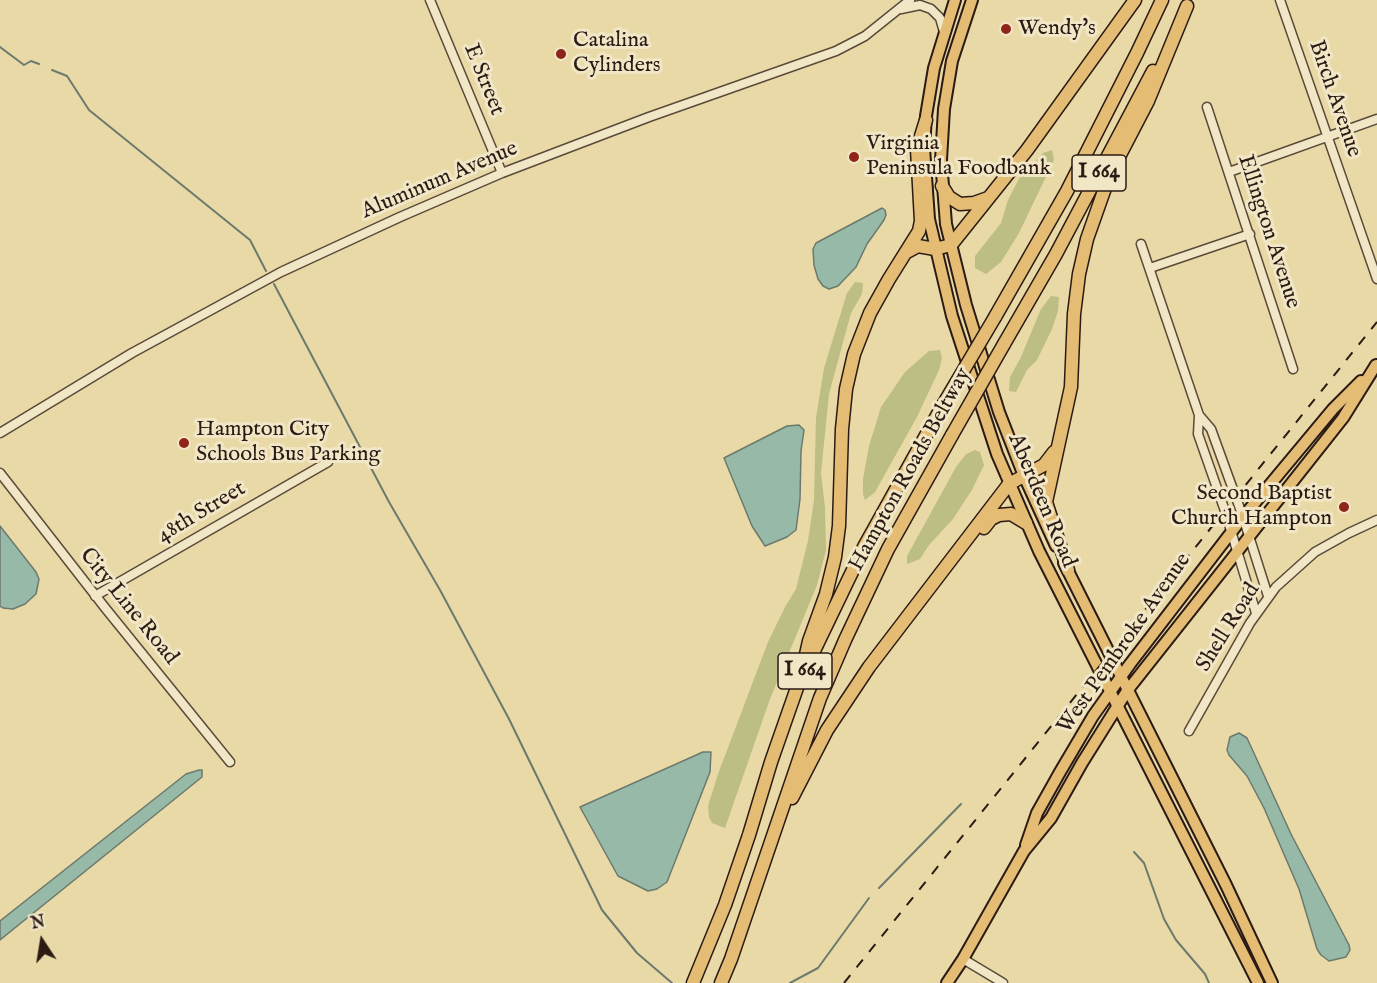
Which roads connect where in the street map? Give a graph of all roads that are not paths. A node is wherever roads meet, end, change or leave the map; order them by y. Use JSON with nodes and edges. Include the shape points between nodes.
{"nodes":[{"id":1,"x":430,"y":0,"type":"edge"},
{"id":2,"x":910,"y":0,"type":"edge"},
{"id":3,"x":955,"y":0,"type":"edge"},
{"id":4,"x":972,"y":0,"type":"edge"},
{"id":5,"x":1135,"y":0,"type":"edge"},
{"id":6,"x":1162,"y":0,"type":"edge"},
{"id":7,"x":1280,"y":0,"type":"edge"},
{"id":8,"x":1188,"y":3,"type":"edge"},
{"id":9,"x":895,"y":12,"type":"junction"},
{"id":10,"x":944,"y":32,"type":"junction"},
{"id":11,"x":1207,"y":107,"type":"dead end"},
{"id":12,"x":1377,"y":119,"type":"edge"},
{"id":13,"x":926,"y":120,"type":"junction"},
{"id":14,"x":1328,"y":136,"type":"junction"},
{"id":15,"x":1229,"y":172,"type":"junction"},
{"id":16,"x":502,"y":174,"type":"junction"},
{"id":17,"x":942,"y":186,"type":"junction"},
{"id":18,"x":989,"y":198,"type":"junction"},
{"id":19,"x":1250,"y":234,"type":"junction"},
{"id":20,"x":1141,"y":244,"type":"dead end"},
{"id":21,"x":951,"y":245,"type":"junction"},
{"id":22,"x":935,"y":249,"type":"junction"},
{"id":23,"x":905,"y":255,"type":"junction"},
{"id":24,"x":1150,"y":268,"type":"junction"},
{"id":25,"x":1377,"y":279,"type":"edge"},
{"id":26,"x":1377,"y":365,"type":"edge"},
{"id":27,"x":1293,"y":369,"type":"dead end"},
{"id":28,"x":1199,"y":415,"type":"junction"},
{"id":29,"x":0,"y":433,"type":"edge"},
{"id":30,"x":1058,"y":446,"type":"junction"},
{"id":31,"x":328,"y":462,"type":"dead end"},
{"id":32,"x":0,"y":473,"type":"edge"},
{"id":33,"x":1024,"y":476,"type":"junction"},
{"id":34,"x":1010,"y":484,"type":"junction"},
{"id":35,"x":1243,"y":517,"type":"junction"},
{"id":36,"x":1377,"y":520,"type":"edge"},
{"id":37,"x":1026,"y":523,"type":"junction"},
{"id":38,"x":1231,"y":531,"type":"junction"},
{"id":39,"x":1250,"y":537,"type":"junction"},
{"id":40,"x":1237,"y":552,"type":"junction"},
{"id":41,"x":1068,"y":570,"type":"junction"},
{"id":42,"x":926,"y":594,"type":"junction"},
{"id":43,"x":95,"y":596,"type":"junction"},
{"id":44,"x":1268,"y":596,"type":"junction"},
{"id":45,"x":1256,"y":613,"type":"junction"},
{"id":46,"x":1120,"y":677,"type":"junction"},
{"id":47,"x":799,"y":682,"type":"junction"},
{"id":48,"x":1127,"y":691,"type":"junction"},
{"id":49,"x":1110,"y":692,"type":"junction"},
{"id":50,"x":1117,"y":706,"type":"junction"},
{"id":51,"x":1189,"y":732,"type":"dead end"},
{"id":52,"x":230,"y":762,"type":"dead end"},
{"id":53,"x":777,"y":825,"type":"junction"},
{"id":54,"x":1024,"y":851,"type":"junction"},
{"id":55,"x":963,"y":959,"type":"junction"},
{"id":56,"x":693,"y":983,"type":"edge"},
{"id":57,"x":721,"y":983,"type":"edge"},
{"id":58,"x":947,"y":983,"type":"edge"},
{"id":59,"x":1003,"y":983,"type":"edge"},
{"id":60,"x":1258,"y":983,"type":"edge"},
{"id":61,"x":1272,"y":983,"type":"edge"}],
"edges":[{"from":1,"to":16,"type":"street","name":"E Street"},
{"from":2,"to":9,"type":"street","name":"Aluminum Avenue"},
{"from":3,"to":10,"type":"main road","name":"Aberdeen Road"},
{"from":4,"to":17,"type":"main road","name":"Aberdeen Road","via":[[949,77],[941,140]]},
{"from":5,"to":18,"type":"highway"},
{"from":6,"to":47,"type":"highway","name":"Hampton Roads Beltway","number":"I 664","bridge":true,"via":[[1077,171],[864,547]]},
{"from":7,"to":14,"type":"street","name":"Birch Avenue"},
{"from":8,"to":30,"type":"highway","via":[[1148,101],[1110,174],[1087,239],[1074,314],[1071,387]]},
{"from":8,"to":53,"type":"highway","name":"Hampton Roads Beltway","number":"I 664","bridge":true,"via":[[1056,254],[888,549],[820,698]]},
{"from":9,"to":10,"type":"street","via":[[912,6],[925,7],[940,18]]},
{"from":9,"to":16,"type":"street","name":"Aluminum Avenue","via":[[865,36],[836,51]]},
{"from":10,"to":13,"type":"main road","name":"Aberdeen Road"},
{"from":11,"to":15,"type":"street","name":"Ellington Avenue"},
{"from":12,"to":14,"type":"street"},
{"from":13,"to":22,"type":"main road","name":"Aberdeen Road","via":[[926,194]]},
{"from":13,"to":23,"type":"highway","via":[[917,149],[921,221]]},
{"from":14,"to":15,"type":"street"},
{"from":14,"to":25,"type":"street","name":"Birch Avenue"},
{"from":15,"to":19,"type":"street","name":"Ellington Avenue"},
{"from":16,"to":29,"type":"street","name":"Aluminum Avenue","via":[[281,272],[132,353]]},
{"from":17,"to":18,"type":"highway","via":[[960,204]]},
{"from":17,"to":21,"type":"main road","name":"Aberdeen Road"},
{"from":18,"to":21,"type":"highway"},
{"from":19,"to":24,"type":"street"},
{"from":19,"to":27,"type":"street","name":"Ellington Avenue"},
{"from":20,"to":24,"type":"street"},
{"from":21,"to":22,"type":"highway"},
{"from":21,"to":33,"type":"main road","name":"Aberdeen Road","via":[[996,401]]},
{"from":22,"to":23,"type":"highway","via":[[918,246]]},
{"from":22,"to":34,"type":"main road","name":"Aberdeen Road","via":[[952,316]]},
{"from":23,"to":47,"type":"highway","via":[[870,313],[854,354],[842,429],[835,557]]},
{"from":24,"to":28,"type":"street"},
{"from":26,"to":35,"type":"main road","name":"West Pembroke Avenue","via":[[1333,409]]},
{"from":26,"to":39,"type":"main road","name":"West Pembroke Avenue","via":[[1342,418]]},
{"from":28,"to":35,"type":"street","via":[[1211,429]]},
{"from":28,"to":38,"type":"street","via":[[1198,434]]},
{"from":30,"to":33,"type":"highway","via":[[1046,463]]},
{"from":30,"to":41,"type":"highway","via":[[1046,506]]},
{"from":31,"to":43,"type":"street","name":"48th Street"},
{"from":32,"to":43,"type":"street","name":"City Line Road"},
{"from":33,"to":34,"type":"highway"},
{"from":33,"to":41,"type":"main road","name":"Aberdeen Road"},
{"from":34,"to":37,"type":"main road","name":"Aberdeen Road"},
{"from":34,"to":42,"type":"highway"},
{"from":35,"to":38,"type":"main road","name":"West Pembroke Avenue"},
{"from":35,"to":39,"type":"street"},
{"from":36,"to":44,"type":"street","name":"Shell Road","via":[[1315,552]]},
{"from":37,"to":42,"type":"highway","via":[[1011,514],[994,516]]},
{"from":37,"to":49,"type":"main road","name":"Aberdeen Road"},
{"from":38,"to":40,"type":"street"},
{"from":38,"to":46,"type":"main road","name":"West Pembroke Avenue"},
{"from":39,"to":40,"type":"main road","name":"West Pembroke Avenue"},
{"from":39,"to":44,"type":"street"},
{"from":40,"to":45,"type":"street"},
{"from":40,"to":48,"type":"main road","name":"West Pembroke Avenue"},
{"from":41,"to":46,"type":"main road","name":"Aberdeen Road"},
{"from":42,"to":53,"type":"highway","via":[[845,701]]},
{"from":43,"to":52,"type":"street","name":"City Line Road"},
{"from":44,"to":45,"type":"street","name":"Shell Road"},
{"from":45,"to":51,"type":"street","name":"Shell Road"},
{"from":46,"to":48,"type":"main road","name":"Aberdeen Road"},
{"from":46,"to":49,"type":"main road","name":"West Pembroke Avenue"},
{"from":47,"to":56,"type":"highway","name":"Hampton Roads Beltway","number":"I 664","via":[[742,855]]},
{"from":48,"to":50,"type":"main road","name":"West Pembroke Avenue"},
{"from":48,"to":61,"type":"main road","name":"Aberdeen Road"},
{"from":49,"to":50,"type":"main road","name":"Aberdeen Road"},
{"from":49,"to":54,"type":"main road","name":"West Pembroke Avenue","via":[[1037,813]]},
{"from":50,"to":54,"type":"main road","name":"West Pembroke Avenue","via":[[1052,818]]},
{"from":50,"to":60,"type":"main road","name":"Aberdeen Road"},
{"from":53,"to":57,"type":"highway","name":"Hampton Roads Beltway","number":"I 664"},
{"from":54,"to":55,"type":"main road","name":"West Pembroke Avenue"},
{"from":55,"to":58,"type":"main road","name":"West Pembroke Avenue"},
{"from":55,"to":59,"type":"street"}]}
